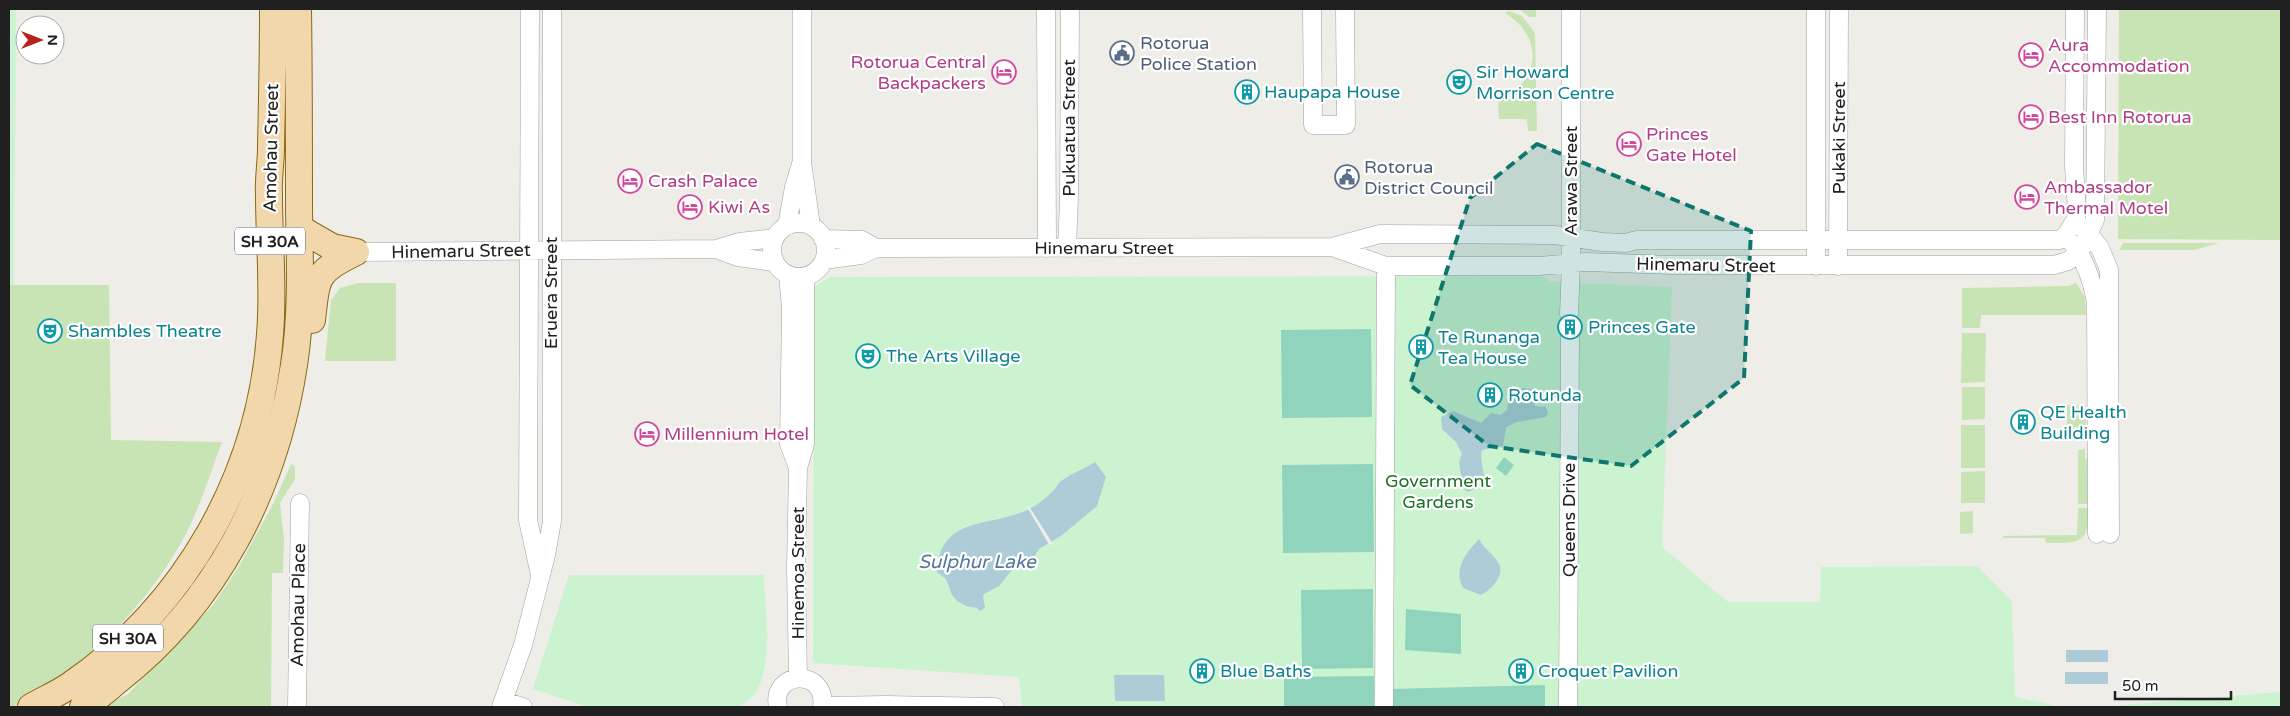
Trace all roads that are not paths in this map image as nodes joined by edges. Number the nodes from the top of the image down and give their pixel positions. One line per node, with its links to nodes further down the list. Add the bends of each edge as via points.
1 (273, 9): 49 (main road, Amohau Street / SH 30A, via 268,193 270,333 263,394 246,454 226,503 175,587 99,664 67,688)
2 (298, 9): 17 (main road, Amohau Street / SH 30A)
3 (530, 9): 31 (street, Eruera Street)
4 (552, 9): 29 (street, Eruera Street)
5 (802, 9): 15 (street)
6 (1046, 9): 27 (street, Pukuatua Street)
7 (1070, 9): 28 (street, Pukuatua Street)
8 (1312, 9): 9 (street, via 1313,125 1346,125)
9 (1345, 9)
10 (1571, 9): 22 (street, Arawa Street)
11 (1816, 9): 23 (street, Pukaki Street)
12 (1839, 9): 24 (street, Pukaki Street)
13 (2075, 9): 16 (street)
14 (2097, 9): 20 (street, via 2096,210)
15 (802, 162): 18 (street); 19 (street)
16 (2076, 219): 20 (street); 21 (street)
17 (300, 228): 32 (main road, via 332,247); 43 (main road, Amohau Street / SH 30A)
18 (781, 232): 19 (street, via 799,223); 30 (street, Hinemaru Street); 35 (street, via 772,250)
19 (817, 232): 26 (street, Hinemaru Street, via 862,240); 34 (street, via 826,253)
20 (2089, 234): 33 (street); 33 (street, via 2100,248 2109,270 2103,534 2096,301)
21 (2066, 236): 24 (street, Hinemaru Street, via 2060,240); 33 (street)
22 (1571, 237): 23 (street, Hinemaru Street, via 1626,243 1637,240); 25 (street, Hinemaru Street, via 1380,234); 36 (street, Arawa Street)
23 (1816, 241): 24 (street, Hinemaru Street); 38 (street, Pukaki Street)
24 (1838, 241): 39 (street, Pukaki Street)
25 (1332, 247): 28 (street, Hinemaru Street); 37 (street, Hinemaru Street)
26 (876, 248): 27 (street, Hinemaru Street); 34 (street, Hinemaru Street, via 861,255)
27 (1047, 248): 28 (street, Hinemaru Street)
28 (1067, 248)
29 (551, 249): 30 (street, Hinemaru Street); 31 (street, Hinemaru Street); 45 (street, Eruera Street, via 552,521)
30 (716, 249): 35 (street, Hinemaru Street, via 738,258)
31 (530, 250): 32 (street, Hinemaru Street); 45 (street, Eruera Street, via 528,520)
32 (356, 252): 43 (main road, via 329,265 320,275 310,334)
33 (2079, 253): 39 (street, Hinemaru Street, via 2054,265)
34 (824, 260): 40 (street, via 816,271)
35 (774, 262): 40 (street, via 782,272)
36 (1571, 262): 37 (street, Hinemaru Street, via 1539,266); 38 (street, Hinemaru Street); 41 (street)
37 (1386, 266): 55 (street)
38 (1816, 266): 39 (street, Hinemaru Street)
39 (1838, 266)
40 (796, 276): 46 (street, Hinemoa Street, via 805,444 798,468)
41 (1569, 314)
42 (1570, 334): 56 (street, Queens Drive)
43 (294, 364): 50 (main road, Amohau Street / SH 30A, via 271,463 234,546 210,584 168,635 136,666)
44 (300, 503): 51 (street, Amohau Place)
45 (540, 576): 47 (street, Eruera Street, via 523,645)
46 (798, 678): 48 (street, via 817,686); 53 (street, via 786,682 781,688 776,700)
47 (502, 704): 52 (street)
48 (822, 706): 54 (street)
49 (31, 707)
50 (83, 707)
51 (297, 707)
52 (523, 707)
53 (778, 707)
54 (995, 707)
55 (1384, 707)
56 (1568, 707)

